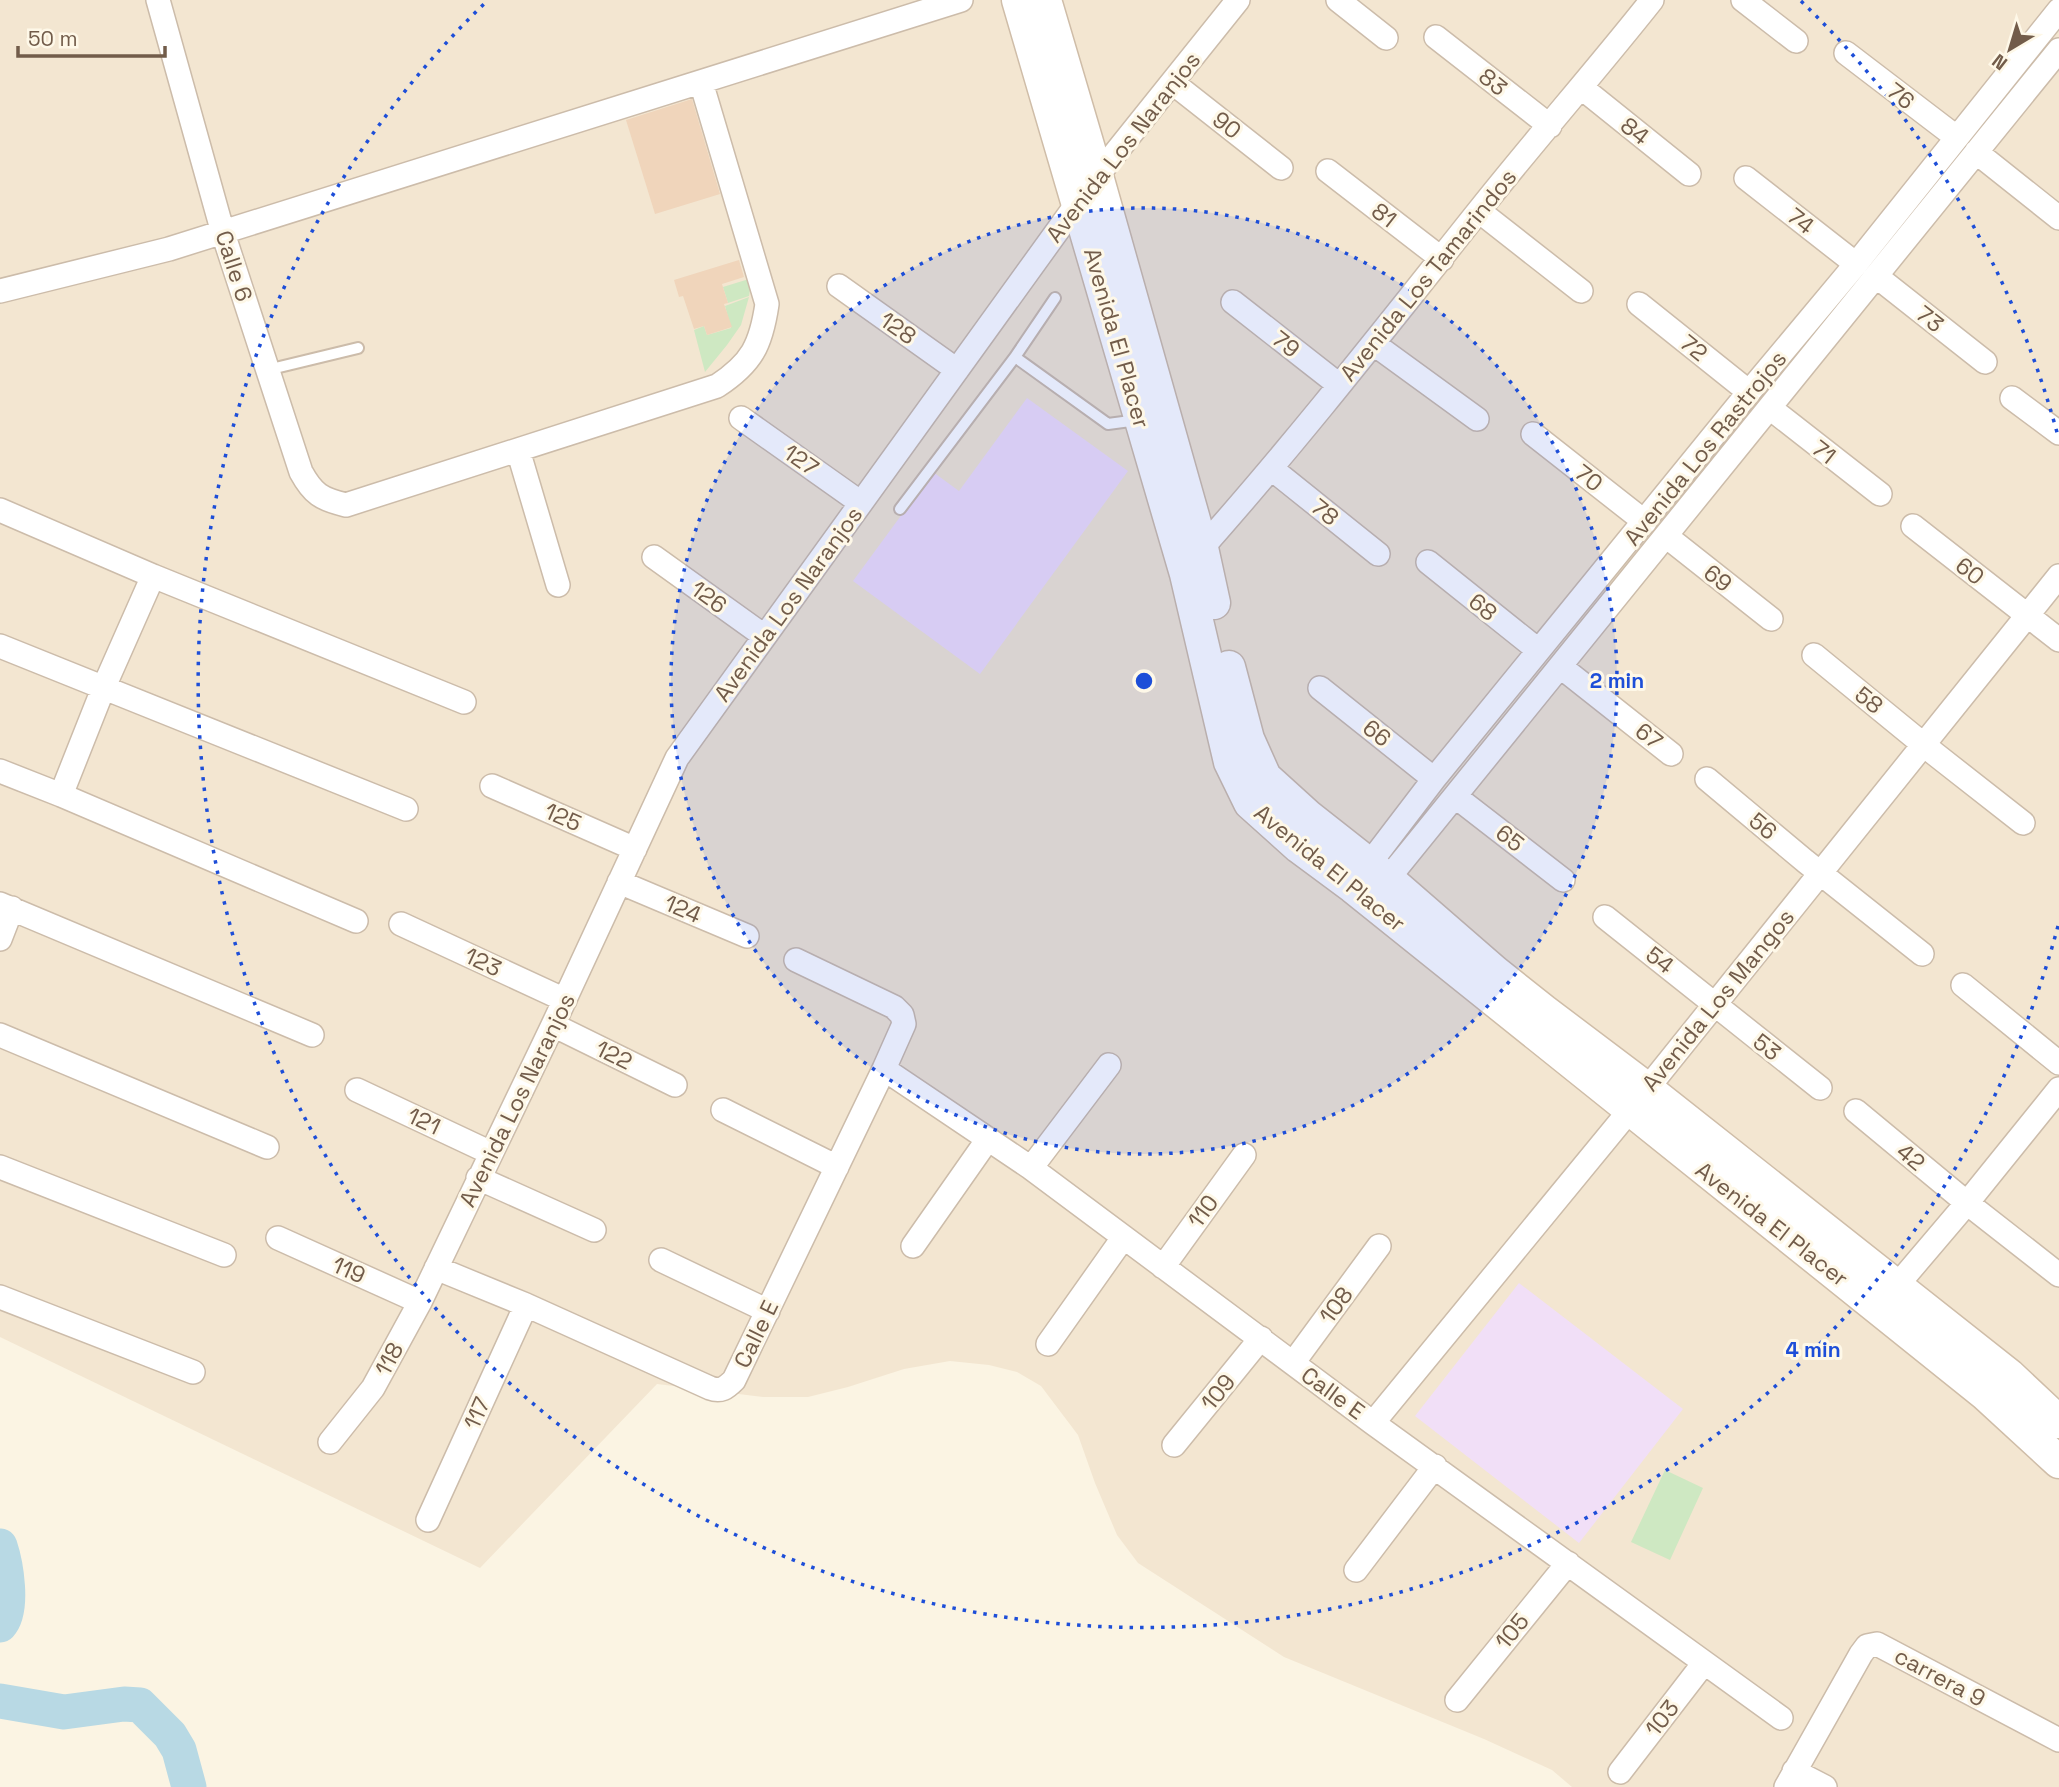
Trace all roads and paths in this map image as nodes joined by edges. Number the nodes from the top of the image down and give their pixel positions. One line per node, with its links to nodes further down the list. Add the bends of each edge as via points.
1 (158, 0): 29 (street, Calle 6)
2 (961, 0): 15 (street)
3 (1018, 0): 26 (street, Avenida El Placer)
4 (1045, 0): 24 (street, Avenida El Placer)
5 (1338, 0): 11 (street)
6 (1652, 0): 17 (street, Avenida Los Tamarindos)
7 (1743, 0): 12 (street)
8 (1236, 1): 16 (street, Avenida Los Naranjos)
9 (2053, 7): 19 (street, Avenida Los Rastrojos)
10 (1436, 37): 18 (street, 83)
11 (1387, 38)
12 (1796, 41)
13 (2059, 50): 20 (street, Avenida Los Rastrojos)
14 (1846, 53): 19 (street, 76)
15 (701, 82): 29 (street); 54 (street, via 766,304 756,345 738,372 717,386)
16 (1173, 83): 21 (street, 90); 24 (street, Avenida Los Naranjos)
17 (1582, 88): 18 (street, Avenida Los Tamarindos); 23 (street, 84)
18 (1550, 126): 27 (street, Avenida Los Tamarindos)
19 (1956, 137): 31 (street, Avenida Los Rastrojos)
20 (1976, 152): 28 (street); 32 (street, Avenida Los Rastrojos)
21 (1281, 167)
22 (1328, 171): 30 (street, 81)
23 (1689, 174)
24 (1097, 176): 26 (street, Avenida Los Naranjos); 63 (street, Avenida El Placer)
25 (1746, 178): 31 (street, 74)
26 (1078, 203): 44 (street, Avenida Los Naranjos); 50 (street, Avenida El Placer)
27 (1479, 211): 30 (street, Avenida Los Tamarindos); 35 (street)
28 (2059, 218)
29 (223, 233): 34 (street); 43 (street, Calle 6)
30 (1441, 259): 39 (street, Avenida Los Tamarindos)
31 (1856, 264): 46 (street, Avenida Los Rastrojos)
32 (1876, 276): 42 (street, 73); 48 (street, Avenida Los Rastrojos)
33 (839, 286): 44 (street, 128)
34 (0, 291)
35 (1581, 291)
36 (1055, 298): 41 (lane)
37 (1233, 302): 45 (street, 79)
38 (1639, 304): 46 (street, 72)
39 (1374, 344): 45 (street, Avenida Los Tamarindos); 51 (street)
40 (358, 348): 43 (lane)
41 (1015, 357): 50 (lane, via 1108,424); 58 (lane)
42 (1985, 362)
43 (267, 370): 54 (street, Calle 6, via 300,472 311,490 327,501 346,505)
44 (957, 370): 57 (street, Avenida Los Naranjos)
45 (1339, 385): 55 (street, Avenida Los Tamarindos)
46 (1749, 392): 60 (street, Avenida Los Rastrojos)
47 (2012, 398): 52 (street)
48 (1769, 408): 56 (street, 71); 62 (street, Avenida Los Rastrojos)
49 (741, 418): 57 (street, 127)
50 (1141, 419): 95 (street, Avenida El Placer, via 1185,574 1230,762 1250,803 1299,847)
51 (1477, 419)
52 (2059, 433)
53 (1532, 434): 60 (street, 70)
54 (518, 450): 69 (street)
55 (1272, 469): 63 (street, Avenida Los Tamarindos); 64 (street, 78)
56 (1880, 494)
57 (861, 503): 72 (street, Avenida Los Naranjos)
58 (900, 509)
59 (0, 510): 67 (street)
60 (1645, 522): 75 (street, Avenida Los Rastrojos)
61 (1913, 526): 70 (street, 60)
62 (1666, 536): 71 (street, 69); 77 (street, Avenida Los Rastrojos)
63 (1202, 548): 95 (street, Avenida El Placer, via 1248,739 1265,777)
64 (1378, 554)
65 (654, 557): 72 (street, 126)
66 (1428, 562): 75 (street, 68)
67 (153, 576): 79 (street); 80 (street)
68 (2059, 576): 70 (street, Avenida Los Mangos)
69 (558, 584)
70 (2027, 616): 73 (street, 60); 81 (street, Avenida Los Mangos)
71 (1771, 619)
72 (764, 636): 91 (street, Avenida Los Naranjos, via 677,758)
73 (2059, 640)
74 (0, 646): 79 (street)
75 (1538, 650): 84 (street, Avenida Los Rastrojos)
76 (1814, 655): 81 (street, 58)
77 (1560, 667): 82 (street, 67); 88 (street, Avenida Los Rastrojos)
78 (1320, 688): 84 (street, 66)
79 (103, 689): 87 (street); 89 (street)
80 (464, 702)
81 (1924, 744): 90 (street, 58); 92 (street, Avenida Los Mangos)
82 (1671, 754)
83 (0, 771): 87 (street)
84 (1434, 779): 95 (street, Avenida Los Rastrojos)
85 (1707, 779): 92 (street, 56)
86 (492, 786): 91 (street, 125)
87 (61, 795): 98 (street)
88 (1456, 797): 93 (street, 65); 95 (street, Avenida Los Rastrojos)
89 (406, 809)
90 (2023, 823)
91 (635, 849): 94 (street, Avenida Los Naranjos)
92 (1821, 873): 102 (street, 56); 106 (street, Avenida Los Mangos)
93 (1563, 880)
94 (619, 882): 100 (street, 124); 105 (street, Avenida Los Naranjos)
95 (1370, 882): 117 (street, Avenida El Placer)
96 (6, 906): 101 (street); 109 (street)
97 (1605, 917): 106 (street, 54)
98 (356, 921)
99 (401, 924): 105 (street, 123)
100 (747, 936)
101 (0, 939)
102 (1922, 954)
103 (796, 960): 112 (street, Calle E, via 902,1015 904,1024)
104 (1963, 985): 110 (street)
105 (565, 1000): 107 (street, Avenida Los Naranjos)
106 (1715, 1004): 114 (street, 53); 117 (street, Avenida Los Mangos)
107 (553, 1025): 113 (street, 122); 122 (street, Avenida Los Naranjos)
108 (0, 1035): 121 (street)
109 (312, 1035)
110 (2059, 1063)
111 (1109, 1065): 126 (street)
112 (884, 1069): 120 (street, Calle E); 125 (street, Calle E)
113 (675, 1085)
114 (1820, 1088)
115 (2059, 1089): 128 (street)
116 (357, 1090): 122 (street, 121)
117 (1638, 1099): 140 (street, Avenida El Placer, via 1827,1266); 149 (street, Avenida Los Mangos)
118 (723, 1110): 125 (street)
119 (1856, 1111): 128 (street, 42)
120 (988, 1139): 126 (street, Calle E); 132 (street)
121 (267, 1147)
122 (491, 1153): 127 (street, Avenida Los Naranjos)
123 (1244, 1155): 136 (street, 110)
124 (0, 1167): 134 (street)
125 (837, 1167): 143 (street, Calle E)
126 (1031, 1168): 131 (street, Calle E)
127 (478, 1178): 129 (street); 137 (street, Avenida Los Naranjos)
128 (1967, 1203): 138 (street, 42); 140 (street)
129 (594, 1230)
130 (278, 1238): 141 (street, 119)
131 (1123, 1238): 136 (street, Calle E); 145 (street)
132 (913, 1246)
133 (1380, 1246): 146 (street, 108)
134 (224, 1255)
135 (661, 1260): 143 (street)
136 (1163, 1267): 144 (street, Calle E)
137 (436, 1268): 141 (street, 118); 142 (street, Calle E)
138 (2059, 1275)
139 (0, 1297): 147 (street)
140 (1887, 1298): 148 (street, Avenida El Placer, via 2009,1375); 152 (street, Avenida El Placer)
141 (420, 1303): 150 (street, 118, via 368,1397)
142 (526, 1305): 143 (street, Calle E, via 718,1391 734,1380); 154 (street, 117)
143 (768, 1311)
144 (1261, 1338): 146 (street, Calle E); 151 (street, 109)
145 (1048, 1343)
146 (1293, 1363): 149 (street, Calle E)
147 (193, 1372)
148 (2059, 1422)
149 (1373, 1423): 153 (street, Calle E)
150 (330, 1442)
151 (1174, 1445)
152 (2059, 1461)
153 (1435, 1466): 155 (street, Calle E); 156 (street)
154 (428, 1520)
155 (1568, 1563): 157 (street, Calle E); 158 (street, 105)
156 (1356, 1570)
157 (1704, 1663): 159 (street, Calle E); 161 (street, 103)
158 (1457, 1700)
159 (1781, 1718)
160 (2059, 1740): 162 (street, carrera 9, via 1877,1644 1867,1646 1861,1654)
161 (1620, 1772)
162 (1790, 1779): 163 (street, carrera 9)
163 (1825, 1787)

